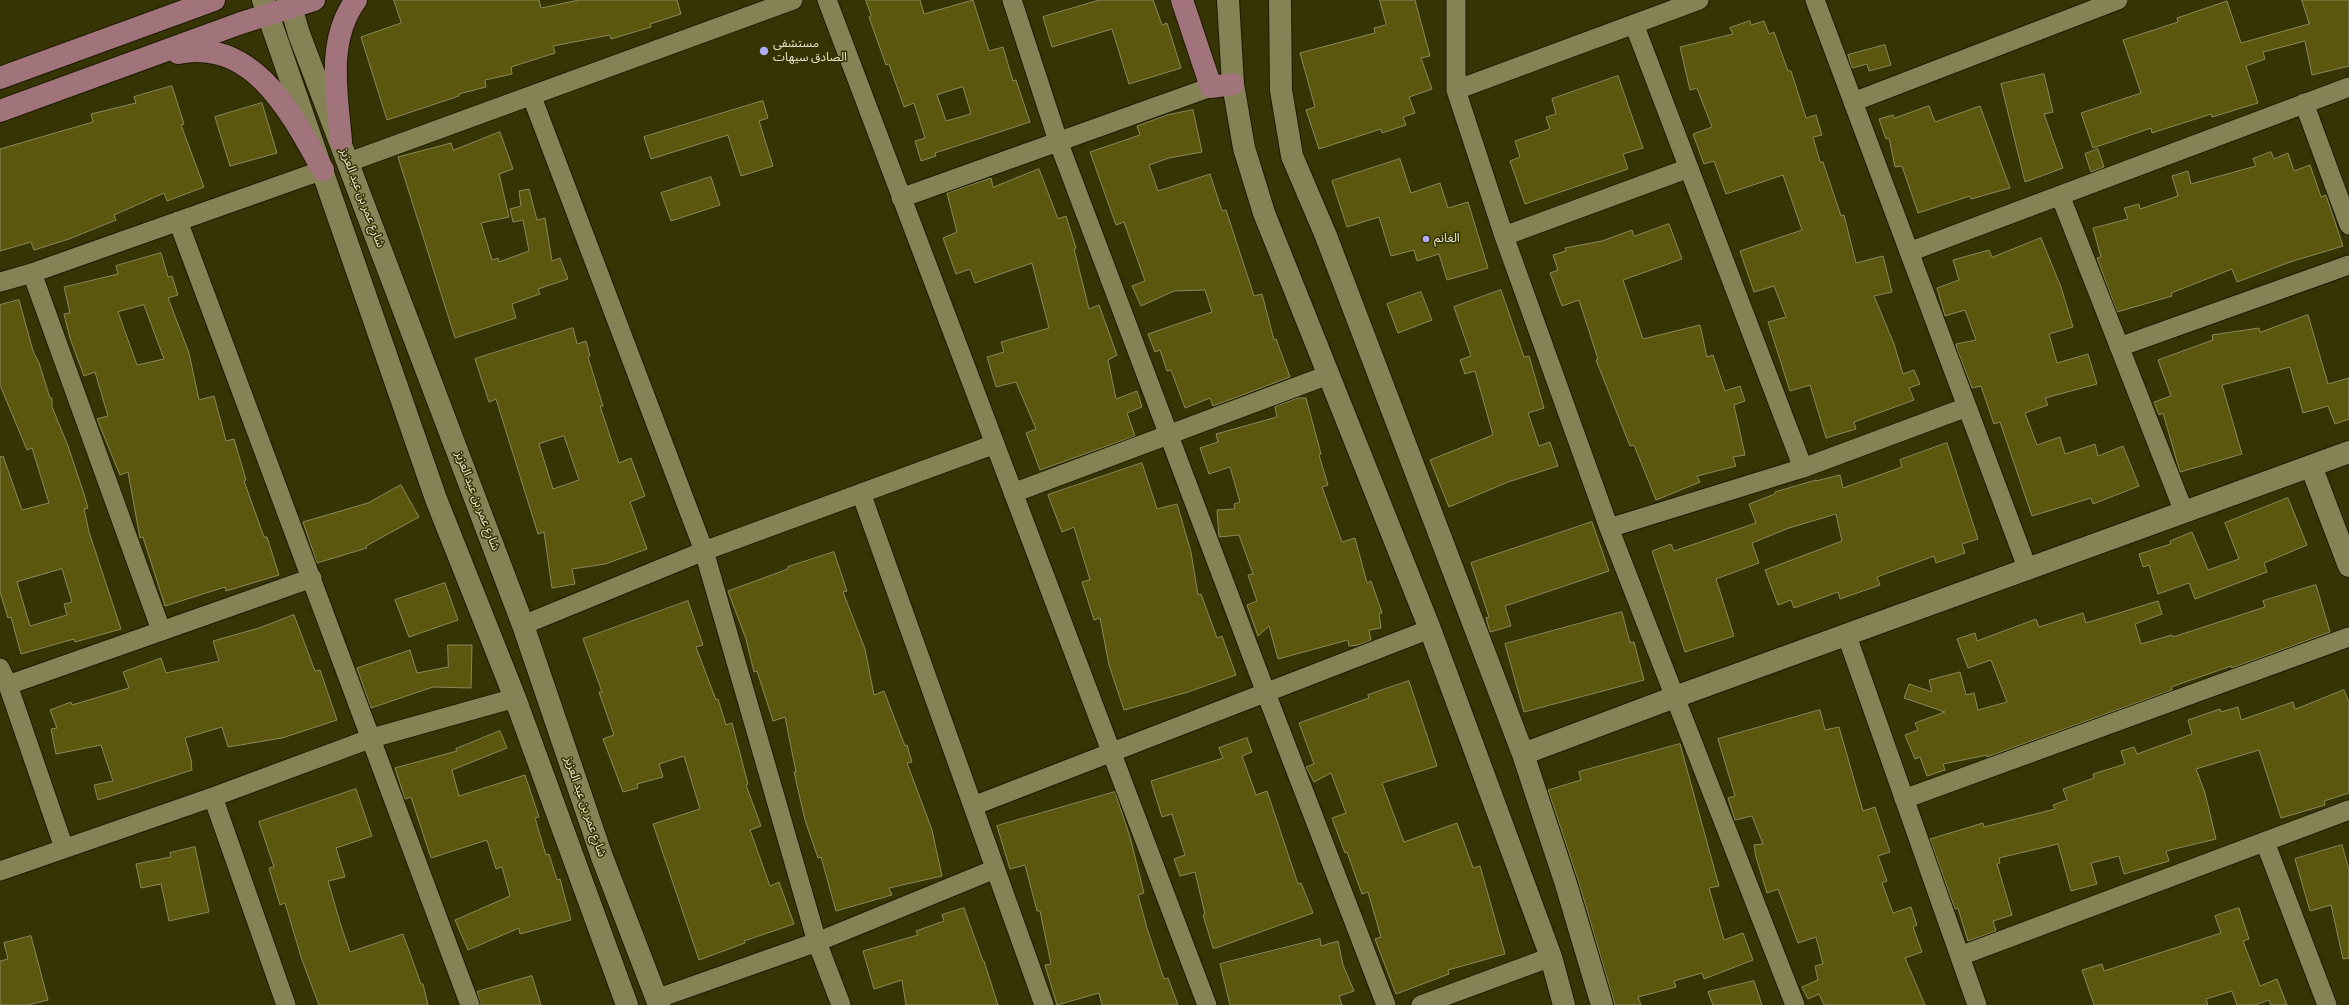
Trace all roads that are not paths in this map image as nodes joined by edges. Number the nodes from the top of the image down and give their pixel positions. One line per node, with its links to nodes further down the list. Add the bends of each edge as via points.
1 (214, 0): 18 (main road)
2 (314, 0): 14 (main road)
3 (356, 0): 27 (main road, via 341,29 335,64)
4 (793, 0): 23 (street)
5 (827, 0): 33 (street)
6 (1012, 0): 28 (street)
7 (1182, 0): 20 (main road)
8 (1228, 0): 19 (street)
9 (1280, 0): 69 (street, via 1281,90 1292,156)
10 (1456, 0): 22 (street)
11 (1815, 0): 24 (street)
12 (2118, 0): 24 (street)
13 (1692, 1): 16 (street)
14 (290, 4): 15 (main road); 27 (street, شارع عمر بن عبد العزيز)
15 (266, 8): 17 (main road, via 241,23); 31 (street)
16 (1634, 24): 22 (street); 30 (street)
17 (138, 61): 26 (main road); 31 (main road, via 182,52 218,52 257,73 287,107)
18 (0, 78)
19 (1233, 84): 20 (main road); 42 (street, via 1244,148 1264,213)
20 (1211, 87): 28 (street)
21 (2349, 87): 25 (street)
22 (1456, 90): 36 (street)
23 (532, 97): 29 (street); 53 (street)
24 (1853, 102): 37 (street)
25 (2304, 103): 32 (street); 35 (street)
26 (0, 111)
27 (340, 141): 29 (street, شارع عمر بن عبد العزيز)
28 (1058, 141): 33 (street); 44 (street)
29 (349, 162): 57 (street, شارع عمر بن عبد العزيز)
30 (1689, 168): 36 (street); 48 (street)
31 (323, 170): 34 (street); 66 (street, via 436,499)
32 (2060, 195): 37 (street); 41 (street)
33 (901, 198): 45 (street)
34 (178, 221): 39 (street); 56 (street)
35 (2349, 225)
36 (1504, 236): 52 (street)
37 (1909, 252): 43 (street)
38 (2349, 265): 41 (street)
39 (32, 273): 40 (street); 59 (street)
40 (0, 282)
41 (2119, 347): 51 (street)
42 (1328, 375): 44 (street); 58 (street)
43 (1967, 407): 48 (street); 55 (street)
44 (1169, 436): 49 (street); 64 (street)
45 (995, 444): 49 (street); 50 (street)
46 (2349, 452): 47 (street)
47 (2311, 466): 51 (street); 54 (street)
48 (1803, 468): 52 (street)
49 (1013, 492): 68 (street)
50 (861, 493): 53 (street); 72 (street)
51 (2184, 512): 55 (street)
52 (1609, 528): 65 (street)
53 (704, 551): 57 (street); 78 (street)
54 (2349, 566)
55 (2028, 570): 60 (street)
56 (312, 578): 59 (street); 67 (street)
57 (523, 625): 81 (street, شارع عمر بن عبد العزيز, via 602,857)
58 (1430, 629): 64 (street); 80 (street)
59 (161, 630): 63 (street)
60 (1847, 636): 65 (street); 71 (street)
61 (2349, 637): 71 (street)
62 (0, 668): 63 (street)
63 (8, 685): 75 (street)
64 (1266, 693): 68 (street); 88 (street)
65 (1675, 697): 69 (street); 92 (street)
66 (515, 698): 67 (street); 84 (street)
67 (372, 738): 70 (street); 83 (street)
68 (1111, 753): 72 (street); 87 (street)
69 (1523, 754): 91 (street)
70 (212, 797): 75 (street); 82 (street)
71 (1904, 799): 79 (street)
72 (973, 806): 76 (street)
73 (2349, 810): 74 (street)
74 (2265, 842): 79 (street); 94 (street)
75 (64, 848): 77 (street)
76 (995, 869): 78 (street); 86 (street)
77 (0, 871)
78 (817, 942): 81 (street); 85 (street)
79 (1960, 956): 93 (street)
80 (1551, 957): 89 (street); 90 (street)
81 (658, 1002)
82 (286, 1005)
83 (470, 1005)
84 (627, 1005)
85 (841, 1005)
86 (1044, 1005)
87 (1207, 1005)
88 (1386, 1005)
89 (1421, 1005)
90 (1564, 1005)
91 (1602, 1005)
92 (1795, 1005)
93 (1977, 1005)
94 (2327, 1005)

